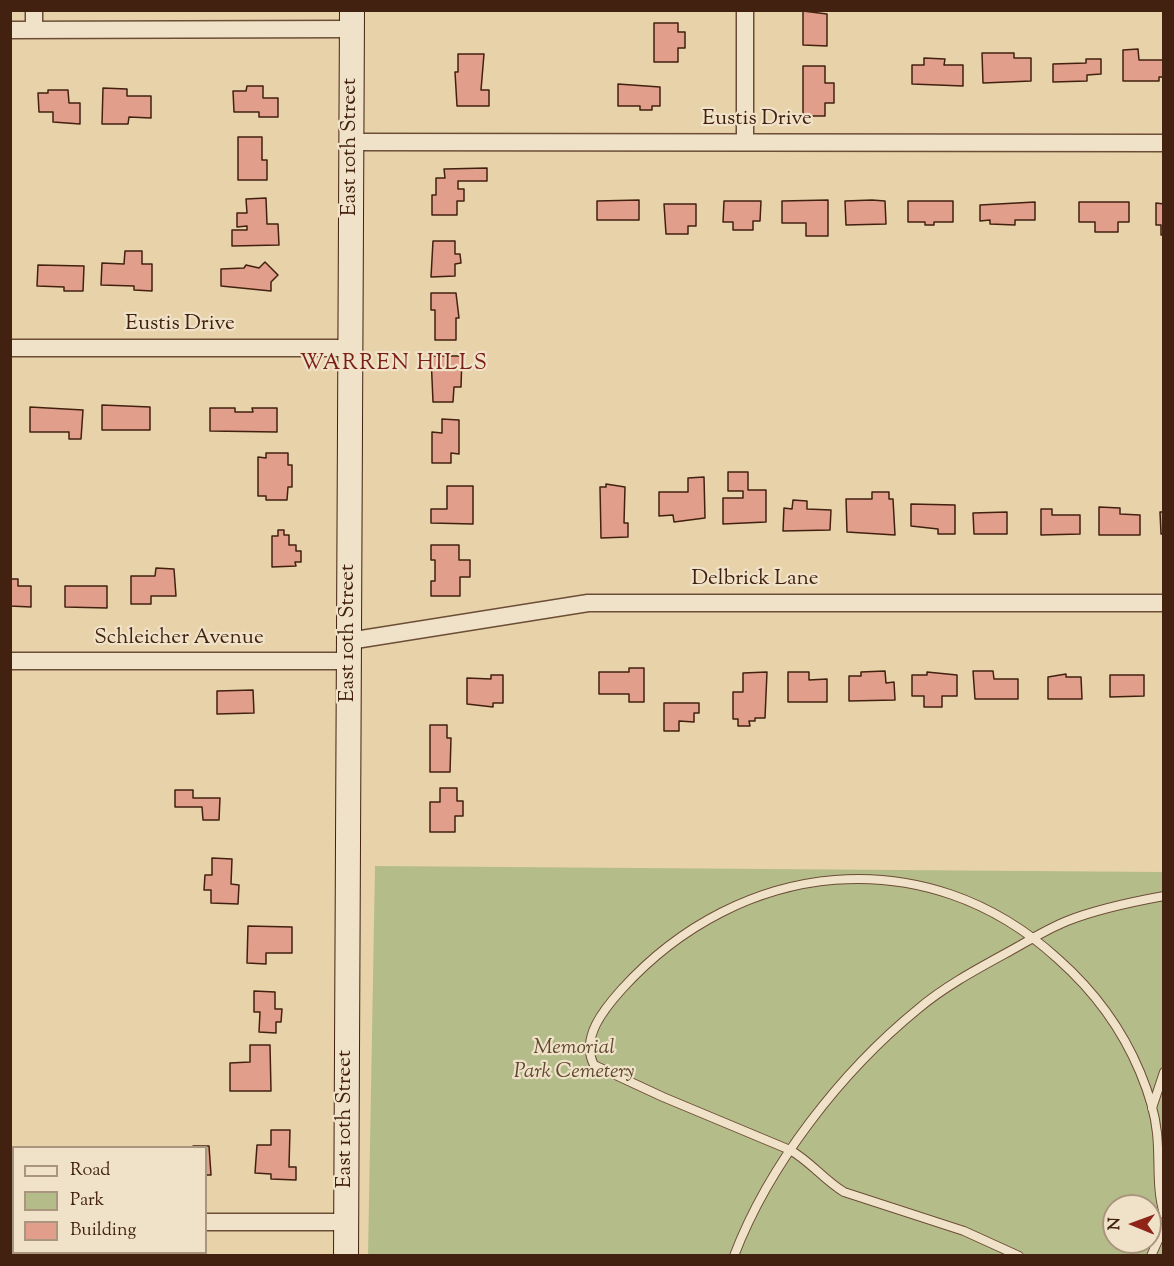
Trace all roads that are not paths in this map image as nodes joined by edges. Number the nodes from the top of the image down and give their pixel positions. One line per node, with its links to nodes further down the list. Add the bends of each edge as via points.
1 (34, 10): 5 (street)
2 (745, 10): 7 (street)
3 (351, 20): 5 (street); 6 (main road, East 10th Street)
4 (10, 30): 5 (street)
5 (34, 30)
6 (351, 142): 7 (street, Eustis Drive); 10 (main road, East 10th Street)
7 (745, 142): 8 (street, Eustis Drive)
8 (1164, 143)
9 (10, 348): 10 (street, Eustis Drive)
10 (350, 348): 12 (main road, East 10th Street)
11 (1164, 603): 12 (street, Delbrick Lane, via 588,603)
12 (349, 651): 13 (street, Schleicher Avenue); 21 (main road, East 10th Street)
13 (10, 661)
14 (1164, 896): 15 (lane, via 1067,921)
15 (1034, 938): 17 (lane, via 1074,973 1101,1004 1139,1071); 18 (lane, via 918,1008 876,1048); 18 (lane, via 974,901 944,892 905,883 838,881 762,894 718,912 646,963 612,1001 593,1031 589,1055 594,1065)
16 (1164, 1072): 17 (lane)
17 (1152, 1109): 19 (lane, via 1157,1134 1159,1198)
18 (790, 1150): 24 (lane, via 777,1167); 25 (lane, via 844,1192 964,1231)
19 (1164, 1214)
20 (207, 1222): 21 (street)
21 (346, 1222): 23 (main road, East 10th Street)
22 (1164, 1227): 26 (lane)
23 (346, 1256)
24 (734, 1256)
25 (1019, 1256)
26 (1151, 1256)

